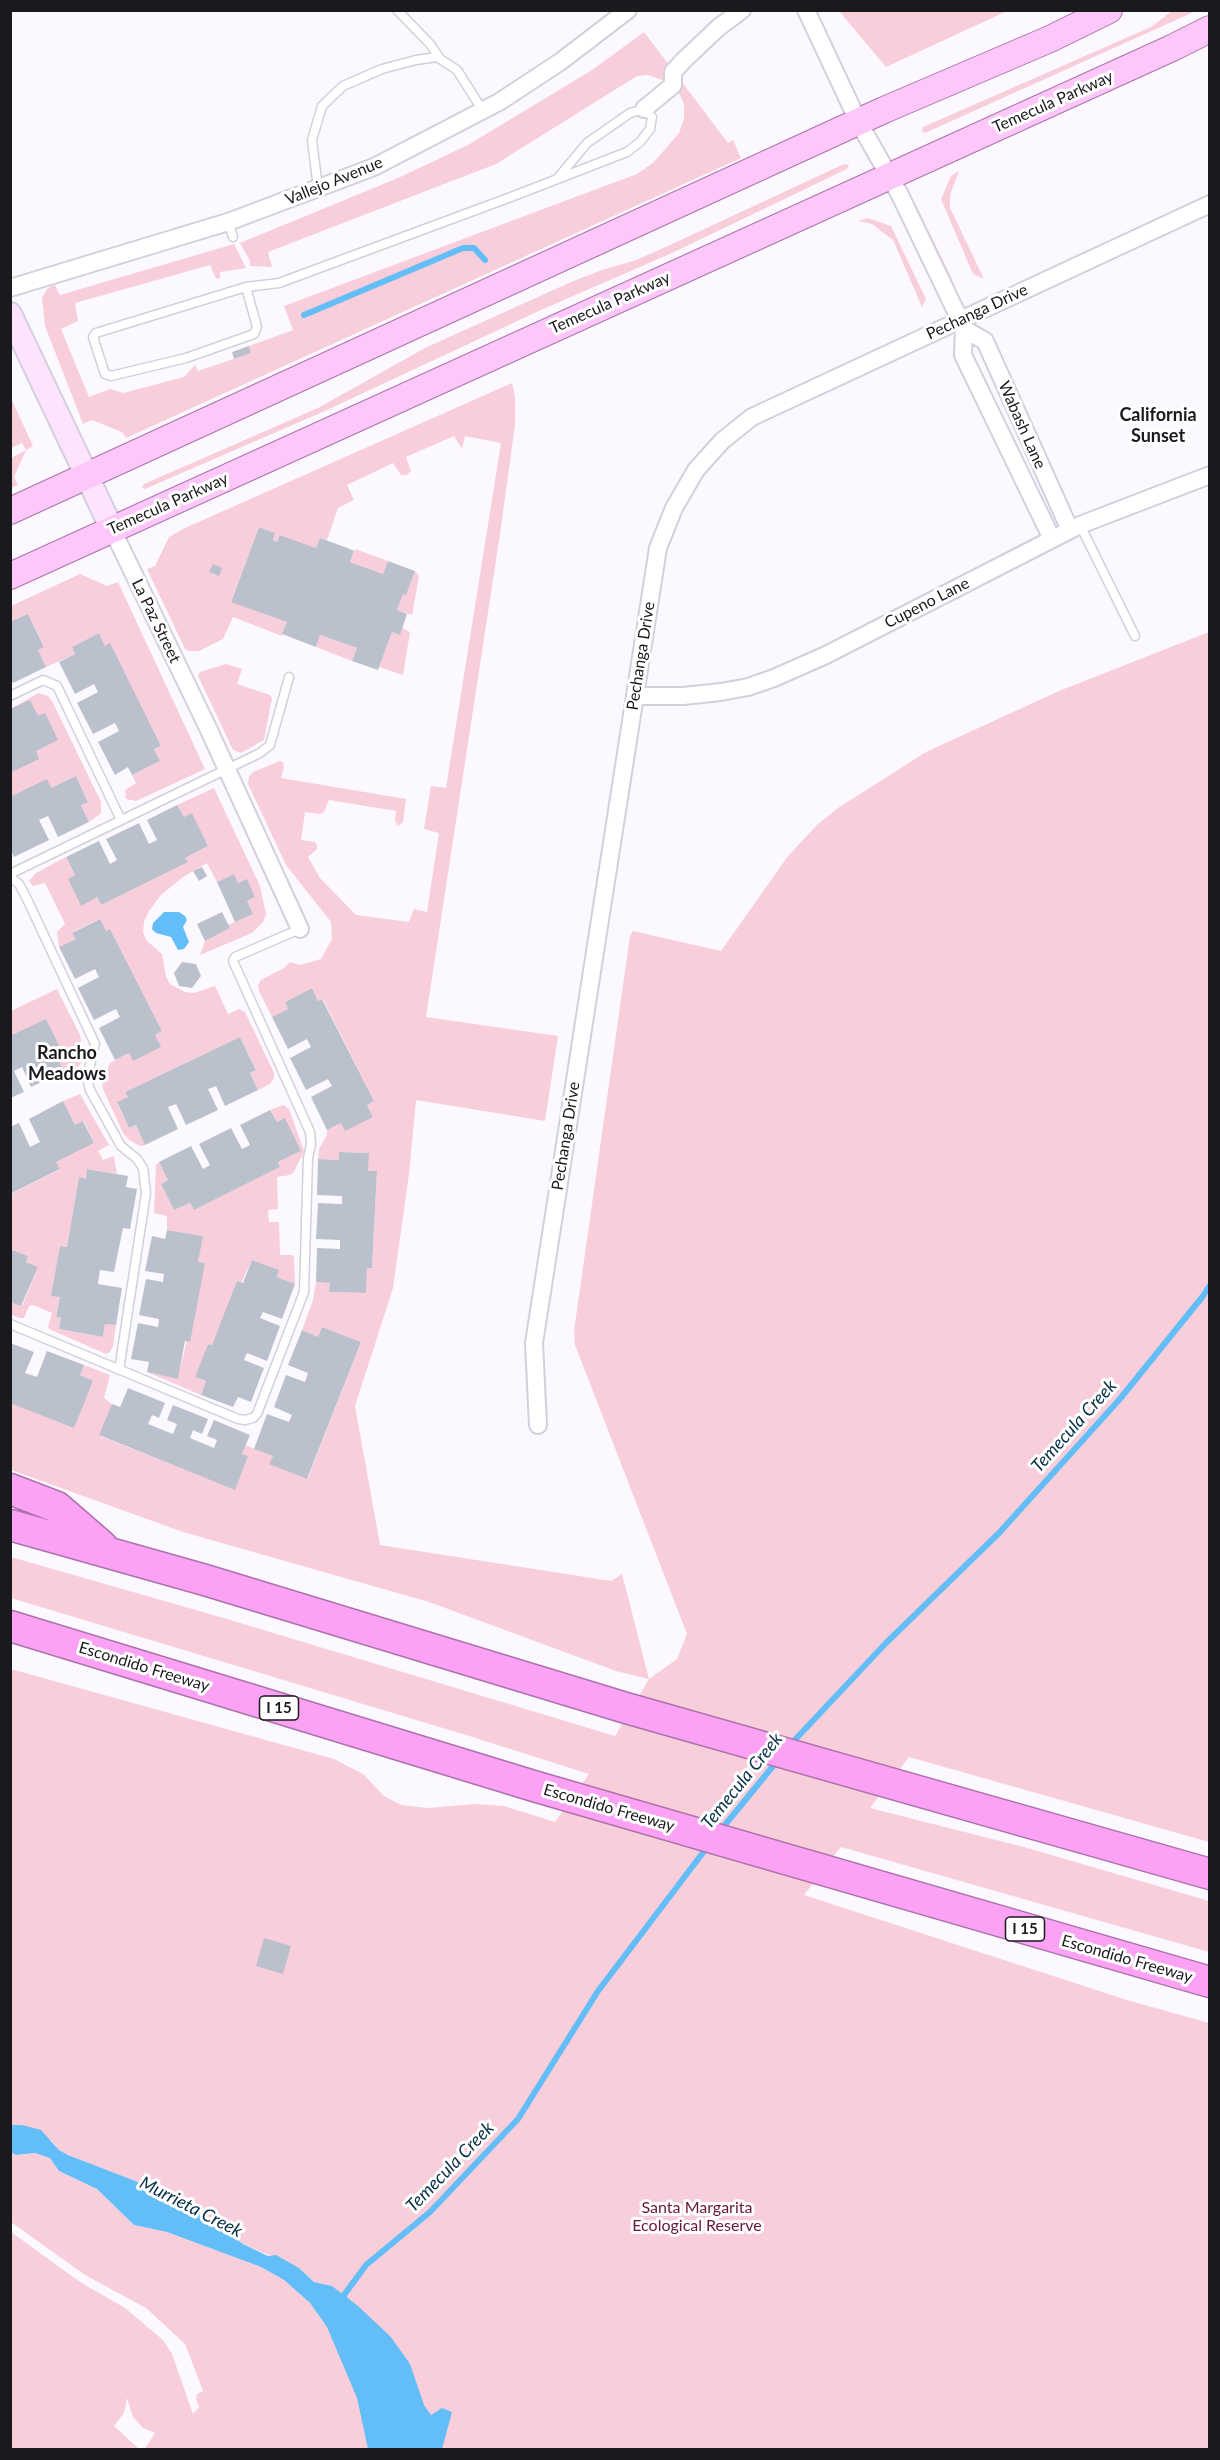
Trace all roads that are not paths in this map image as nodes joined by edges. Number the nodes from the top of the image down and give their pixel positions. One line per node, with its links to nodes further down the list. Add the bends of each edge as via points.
1 (397, 10): 7 (lane)
2 (628, 10): 9 (street, Vallejo Avenue, via 560,62)
3 (742, 10): 8 (street, via 684,60 673,72 673,85)
4 (806, 10): 10 (street, Wabash Lane)
5 (1108, 10): 10 (main road)
6 (1209, 29): 11 (main road, Temecula Parkway)
7 (440, 59): 9 (lane, via 457,70); 13 (lane, via 416,60 382,69 343,86 322,106 312,140)
8 (645, 109): 12 (lane, via 630,113 587,143); 12 (lane, via 652,117 650,129 640,142 627,152)
9 (483, 111): 13 (street, Vallejo Avenue, via 374,167)
10 (859, 123): 11 (street, Wabash Lane); 19 (main road)
11 (889, 176): 18 (street, Wabash Lane); 23 (main road, Temecula Parkway)
12 (557, 179): 15 (lane, via 279,283)
13 (318, 188): 16 (street, Vallejo Avenue, via 231,229)
14 (1209, 204): 18 (street, Pechanga Drive)
15 (246, 287): 15 (lane, via 96,333 93,337 105,374 111,376 186,358 254,334 256,327)
16 (10, 288)
17 (10, 314): 19 (main road, La Paz Street)
18 (962, 324): 22 (street, Wabash Lane, via 985,341); 24 (street, Wabash Lane, via 963,355); 29 (street, Pechanga Drive, via 752,417 703,462 674,508 658,548)
19 (87, 475): 21 (main road); 23 (main road, La Paz Street)
20 (1209, 475): 22 (street, Cupeno Lane)
21 (10, 512)
22 (1075, 527): 24 (street, Cupeno Lane); 26 (lane)
23 (112, 529): 25 (main road, Temecula Parkway); 30 (street, La Paz Street)
24 (1052, 539): 29 (street, Cupeno Lane, via 774,678 721,692)
25 (10, 576)
26 (1135, 636)
27 (289, 676): 30 (lane, via 270,745)
28 (10, 696): 31 (lane, via 43,680 57,686)
29 (635, 696): 36 (street, Pechanga Drive, via 534,1343)
30 (226, 769): 31 (lane); 33 (street, La Paz Street)
31 (121, 820): 32 (lane)
32 (10, 875): 35 (lane, via 26,897 95,1044 87,1078 90,1090 121,1146 143,1168 146,1193)
33 (300, 929): 35 (lane, via 235,957 233,962 310,1132 304,1292 257,1414 238,1419)
34 (10, 1324): 35 (lane)
35 (119, 1370)
36 (538, 1425)
37 (10, 1489): 39 (highway, via 57,1508)
38 (10, 1525): 39 (highway)
39 (109, 1552): 43 (highway, via 626,1708)
40 (10, 1626): 42 (highway, Escondido Freeway / I 15)
41 (10, 1639): 42 (highway)
42 (122, 1660): 44 (highway, Escondido Freeway / I 15, via 548,1790)
43 (1209, 1874)
44 (1209, 1982)

